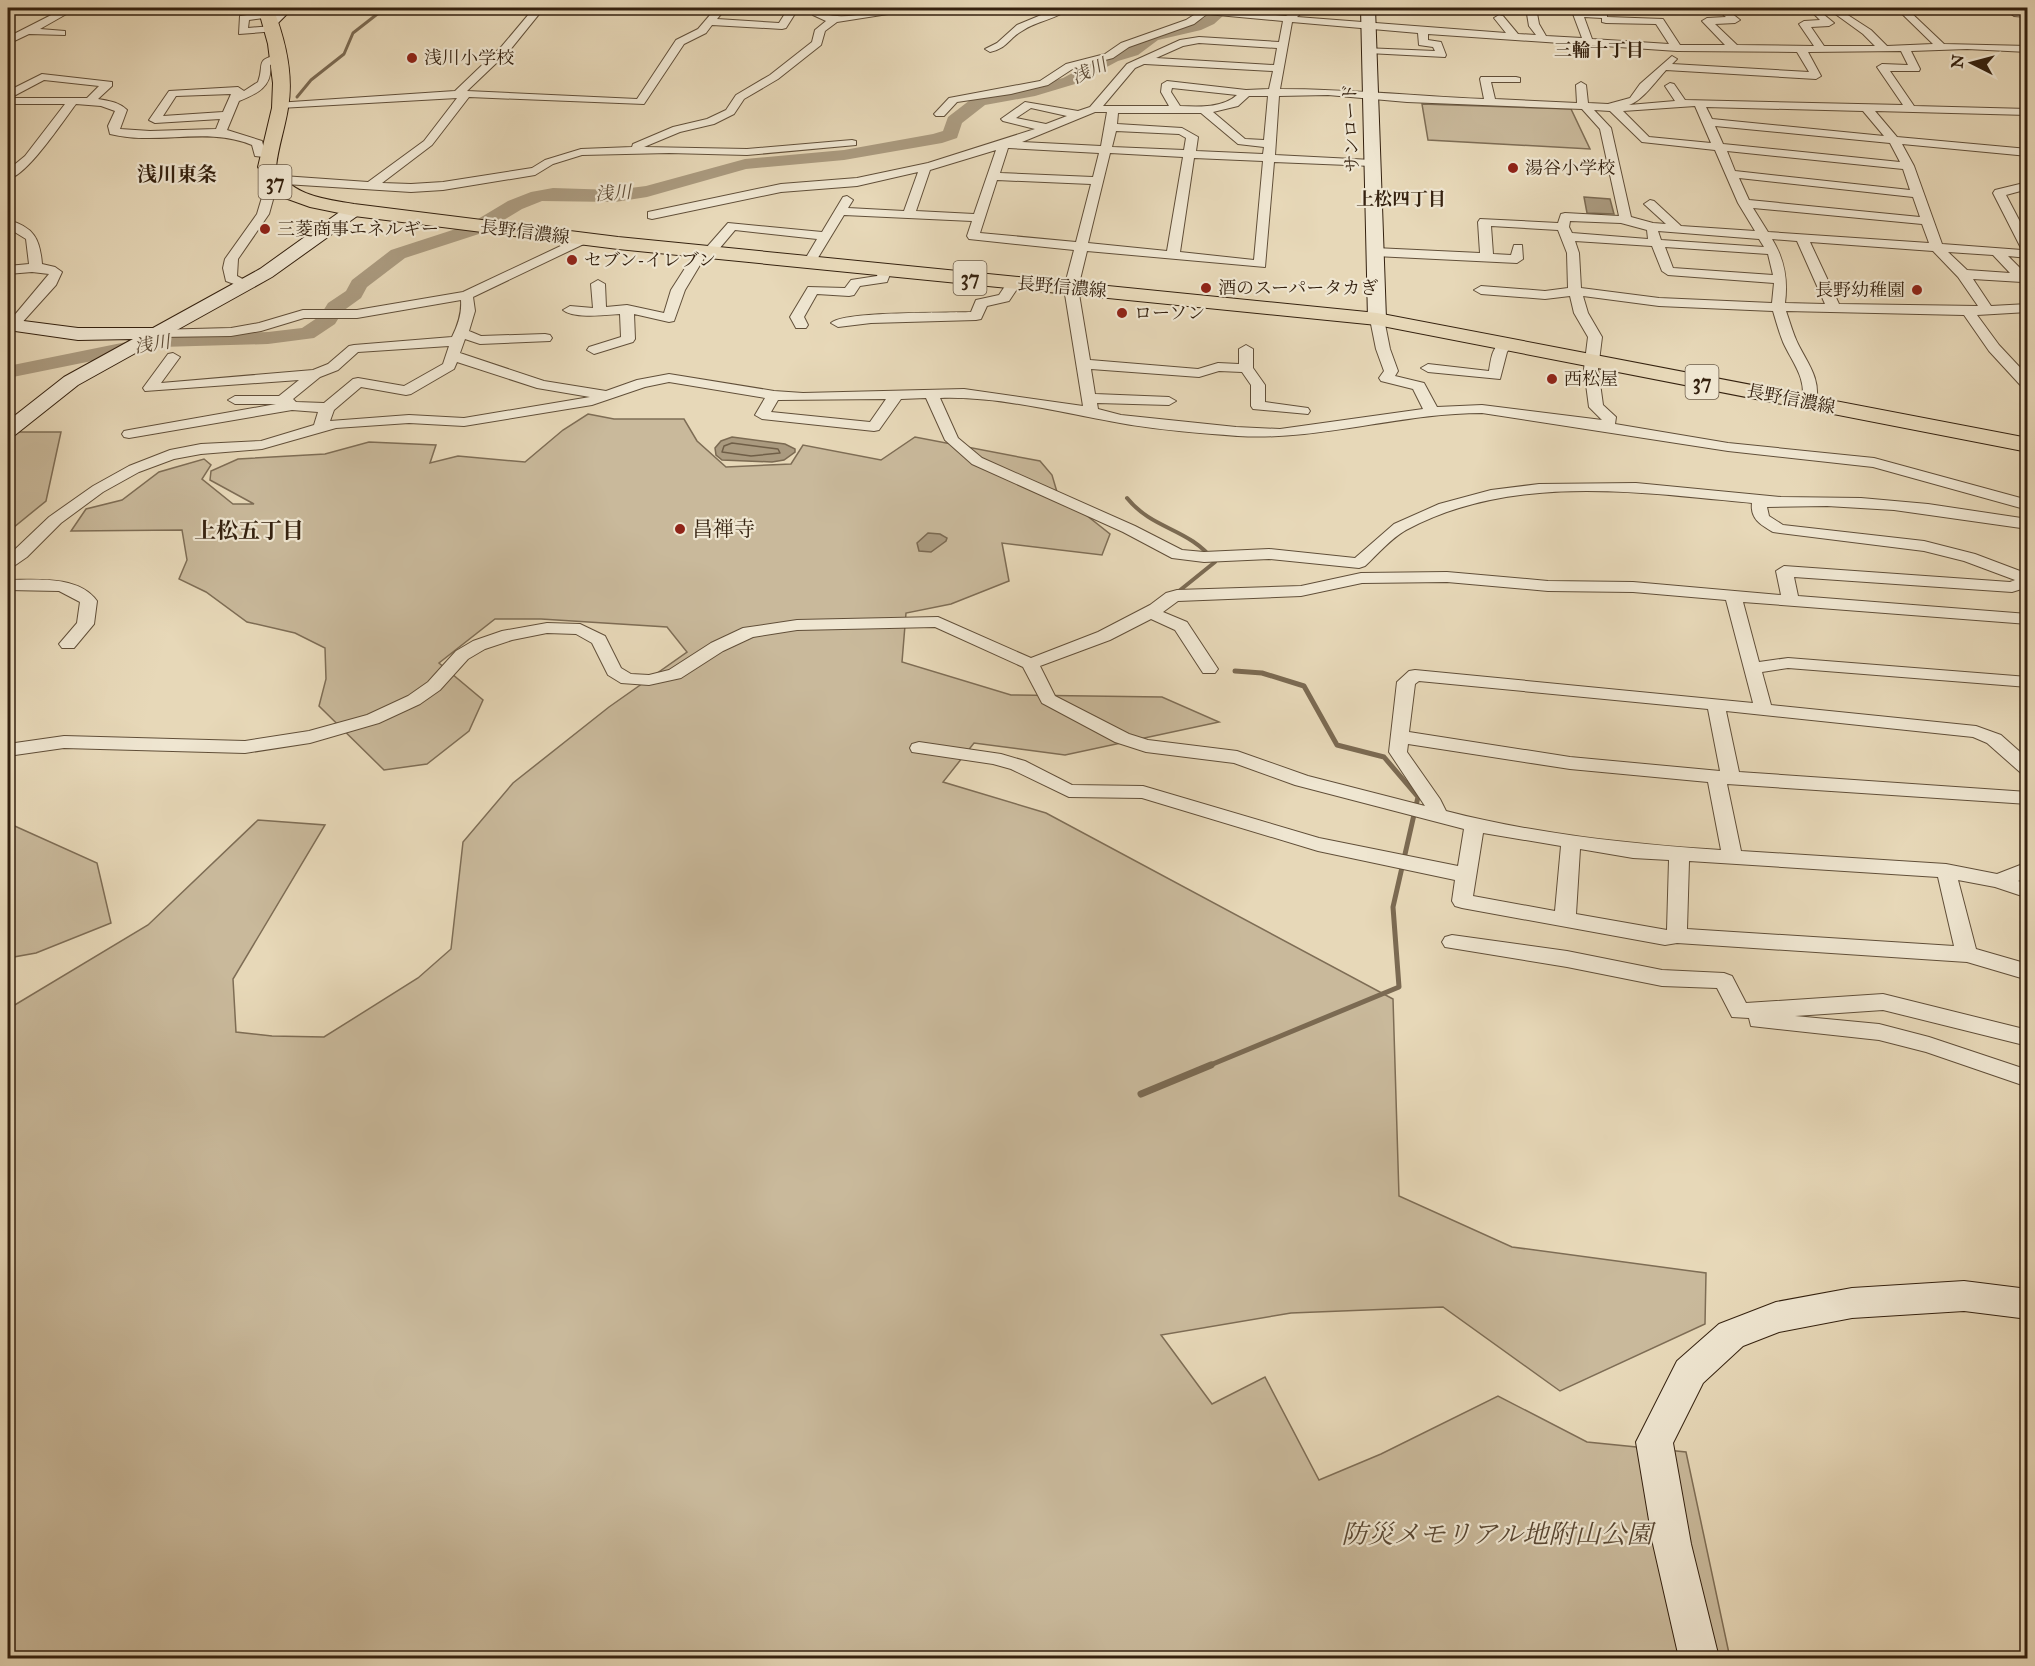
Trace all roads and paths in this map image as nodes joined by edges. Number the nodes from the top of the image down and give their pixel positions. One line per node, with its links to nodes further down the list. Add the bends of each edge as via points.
1 (72, 8): 33 (street)
2 (286, 8): 26 (street)
3 (539, 8): 60 (street)
4 (722, 8): 30 (street)
5 (756, 8): 6 (street)
6 (793, 8): 30 (street, via 782,26)
7 (825, 8): 29 (street, via 818,15)
8 (907, 8): 29 (street)
9 (1066, 8): 44 (street, via 1019,27 999,48)
10 (1114, 8): 11 (street)
11 (1126, 8)
12 (1178, 8): 21 (street)
13 (1302, 8): 28 (street)
14 (1372, 8): 31 (street, サンロード)
15 (1531, 8): 36 (street, via 1534,26)
16 (1720, 8): 41 (street, via 1735,20 1707,21)
17 (1859, 8): 18 (street)
18 (1870, 8)
19 (1901, 8): 42 (street)
20 (2008, 8): 25 (street)
21 (1203, 10): 28 (street); 84 (street, via 1190,22 1147,35 1109,56 1070,66 1044,83 953,100)
22 (1837, 11): 47 (street)
23 (1816, 12): 46 (street, via 1829,23 1804,24)
24 (1603, 14): 38 (street, via 1578,14); 39 (street); 43 (street, via 1659,21)
25 (2028, 14)
26 (269, 18): 51 (main road, 37)
27 (1499, 18): 35 (street)
28 (1288, 19): 31 (street); 40 (street)
29 (834, 20): 101 (street, via 820,30 817,43 774,77 740,97 730,112)
30 (710, 22): 60 (street, via 702,31 680,42 640,102)
31 (1367, 27): 32 (street); 50 (street, サンロード)
32 (1423, 30): 35 (street, via 1460,28); 50 (street, via 1423,43 1437,44 1441,55)
33 (30, 31): 34 (street); 37 (street)
34 (61, 33)
35 (1514, 36): 36 (street)
36 (1542, 38): 38 (street)
37 (8, 41)
38 (1587, 41): 39 (street)
39 (1612, 42): 43 (street)
40 (1283, 45): 52 (street, via 1198,40 1180,43); 54 (street)
41 (1733, 47): 43 (street); 45 (street)
42 (1942, 47): 48 (street); 49 (street)
43 (1682, 48): 53 (street)
44 (990, 49)
45 (1801, 49): 46 (street); 55 (street, via 1816,76)
46 (1821, 49): 47 (street)
47 (1884, 49): 48 (street)
48 (1905, 49): 79 (street, via 1915,69 1882,67)
49 (2028, 49)
50 (1368, 50): 61 (street, サンロード)
51 (278, 58): 64 (street, via 265,64 266,78 261,87); 71 (main road, 37)
52 (1140, 60): 54 (street); 77 (street)
53 (1664, 67): 55 (street); 75 (street, via 1634,100)
54 (1279, 68): 58 (street)
55 (1776, 82): 74 (street)
56 (1581, 85): 72 (street)
57 (1670, 86): 73 (street)
58 (1275, 92): 59 (street); 61 (street); 95 (street)
59 (1246, 93): 81 (street, via 1167,84 1166,92); 82 (street, via 1234,104)
60 (462, 94): 71 (street); 115 (street, via 428,143)
61 (1370, 94): 68 (street); 106 (street, サンロード)
62 (1878, 94): 78 (street)
63 (8, 95): 67 (street, via 42,77 108,84)
64 (235, 99): 85 (street); 85 (street, via 238,90 173,93 155,120)
65 (8, 101): 66 (street)
66 (74, 101): 67 (street); 110 (street, via 29,158)
67 (90, 101): 90 (street, via 118,106 121,110 114,132)
68 (1490, 103): 70 (street); 70 (street, via 1485,79 1516,79)
69 (1699, 103): 73 (street); 74 (street); 87 (street)
70 (1519, 104): 72 (street)
71 (280, 105): 104 (main road, 37)
72 (1583, 105): 75 (street); 127 (street, via 1605,128)
73 (1683, 105): 75 (street)
74 (1791, 105): 76 (street)
75 (1612, 106): 98 (street, via 1646,140)
76 (1866, 108): 78 (street); 93 (street)
77 (1094, 109): 80 (street); 86 (street)
78 (1886, 109): 79 (street)
79 (1911, 109): 83 (street)
80 (1113, 110): 81 (street); 88 (street)
81 (1177, 110): 82 (street)
82 (1204, 110): 95 (street, via 1242,142)
83 (2028, 112)
84 (940, 114)
85 (228, 115): 90 (street)
86 (1079, 115): 89 (street); 89 (street, via 1029,104 1006,119)
87 (1707, 122): 93 (street); 98 (street)
88 (1111, 127): 100 (street); 103 (street, via 1182,130 1192,137)
89 (1048, 128): 97 (street)
90 (220, 133): 104 (street, via 246,137 258,143 259,154)
91 (1964, 134): 96 (street, via 1940,134)
92 (1988, 135): 99 (street)
93 (1893, 139): 96 (street); 107 (street)
94 (852, 143): 101 (street, via 747,152)
95 (1271, 144): 105 (street)
96 (1943, 144): 99 (street)
97 (1003, 145): 100 (street); 108 (street); 111 (street)
98 (1717, 147): 107 (street); 109 (street)
99 (1993, 149): 102 (street)
100 (1105, 150): 103 (street); 114 (street)
101 (622, 152): 115 (street, via 581,152 535,171 443,186)
102 (2028, 153)
103 (1190, 154): 105 (street); 146 (street)
104 (268, 156): 112 (main road, 37, via 267,167)
105 (1269, 158): 106 (street); 146 (street, via 1260,264)
106 (1372, 163): 143 (street, サンロード)
107 (1908, 166): 117 (street)
108 (925, 168): 113 (street); 122 (street)
109 (1733, 174): 117 (street); 118 (street)
110 (8, 176)
111 (993, 176): 114 (street); 125 (street)
112 (275, 182): 115 (street); 120 (main road, 長野信濃線 / 37, via 302,198); 156 (street, via 263,215 234,250 229,263 231,278)
113 (857, 182): 121 (street); 123 (street, via 781,188)
114 (1098, 182): 138 (street)
115 (371, 185)
116 (2028, 185): 124 (street, via 1999,193)
117 (1918, 194): 126 (street)
118 (1744, 202): 126 (street); 133 (street, via 1757,228)
119 (1650, 204): 131 (street)
120 (354, 210): 136 (main road, 長野信濃線 / 37); 156 (street)
121 (841, 211): 122 (street); 134 (street)
122 (909, 214): 125 (street)
123 (652, 215)
124 (2010, 215): 128 (street); 145 (street)
125 (977, 218): 138 (street, via 972,236)
126 (1927, 220): 140 (street)
127 (1626, 221): 130 (street); 132 (street, via 1565,217)
128 (2028, 223)
129 (8, 224): 149 (street, via 31,235)
130 (1650, 227): 131 (street); 137 (street)
131 (1677, 228): 133 (street)
132 (1566, 232): 137 (street); 147 (street, via 1484,222); 159 (street, via 1573,253)
133 (1764, 233): 135 (street); 142 (street)
134 (826, 236): 141 (street, via 732,226); 148 (street)
135 (1802, 237): 140 (street); 162 (street)
136 (584, 240): 141 (main road, 長野信濃線 / 37); 160 (street)
137 (1657, 243): 142 (street); 153 (street, via 1668,272)
138 (1083, 246): 146 (street); 157 (street)
139 (1518, 248): 147 (street, via 1517,259)
140 (1937, 248): 144 (street); 152 (street)
141 (706, 251): 148 (main road, 長野信濃線 / 37); 164 (street, via 678,290 669,318)
142 (1773, 251): 153 (street)
143 (1375, 252): 147 (street); 169 (street, サンロード)
144 (1997, 252): 145 (street); 152 (street, via 2022,278)
145 (2028, 252)
146 (1173, 255)
147 (1487, 258)
148 (810, 261): 150 (main road, 長野信濃線 / 37)
149 (36, 268): 151 (street); 170 (street, via 56,272)
150 (886, 269): 154 (main road, 長野信濃線 / 37); 173 (street, via 882,279 856,283 849,292 813,290 797,317)
151 (8, 270)
152 (1963, 274): 166 (street)
153 (1781, 280): 161 (street)
154 (1014, 283): 157 (main road, 長野信濃線 / 37); 171 (street, via 1004,298 981,303 976,316)
155 (598, 284): 167 (street)
156 (247, 285): 174 (street)
157 (1071, 288): 169 (main road, 長野信濃線 / 37); 183 (street)
158 (1481, 290): 159 (street, via 1545,295)
159 (1575, 291): 161 (street, via 1659,302); 182 (street, via 1594,337)
160 (465, 295): 174 (street, via 350,314 303,314 231,332); 177 (street, via 468,315)
161 (1778, 306): 162 (street); 197 (street, via 1809,377)
162 (1833, 306): 168 (street)
163 (2028, 308): 166 (street)
164 (627, 309): 167 (street); 180 (street, via 628,339)
165 (570, 310): 167 (street)
166 (1987, 310): 168 (street)
167 (600, 312)
168 (1968, 312): 188 (street)
169 (1377, 319): 178 (main road, 長野信濃線 / 37); 201 (street, via 1391,371 1386,378 1419,386)
170 (11, 323): 174 (street, via 78,334)
171 (838, 323)
172 (523, 324): 176 (street)
173 (801, 325)
174 (155, 335): 204 (street, via 71,381)
175 (545, 338): 176 (street)
176 (516, 339): 177 (street)
177 (456, 343): 186 (street, via 354,349 333,367); 190 (street, via 458,358 542,385); 199 (street, via 449,366 406,391 358,382)
178 (1506, 344): 182 (main road, 長野信濃線 / 37); 185 (street, via 1500,351 1495,376)
179 (1246, 349): 184 (street)
180 (594, 350)
181 (173, 357): 186 (street, via 150,388)
182 (1591, 360): 197 (main road, 長野信濃線 / 37); 203 (street, via 1596,407 1609,417)
183 (1085, 364): 184 (street, via 1199,373); 198 (street)
184 (1246, 368): 200 (street, via 1258,385 1258,406)
185 (1428, 368)
186 (315, 374): 196 (street)
187 (825, 380): 193 (street)
188 (2028, 385)
189 (931, 393): 191 (street); 198 (street); 211 (street, via 952,440 978,461 1178,555 1269,554)
190 (607, 394): 192 (street, via 669,378); 202 (street, via 573,405 464,422 374,420)
191 (897, 394): 192 (street, via 874,427 762,415); 193 (street)
192 (774, 395): 193 (street)
193 (841, 396)
194 (235, 400): 196 (street)
195 (1169, 401): 198 (street)
196 (288, 403): 199 (street); 205 (street)
197 (1809, 403): 206 (main road, 長野信濃線 / 37)
198 (1090, 405): 201 (street, via 1121,419 1280,433)
199 (327, 408): 202 (street)
200 (1303, 411)
201 (1432, 411): 203 (street, via 1482,409)
202 (321, 426): 210 (street, via 262,445 190,450 134,469 55,520)
203 (1603, 426): 208 (street, via 1728,447 1874,463)
204 (8, 431)
205 (129, 434)
206 (2028, 445)
207 (1780, 501): 209 (street, via 1876,505); 211 (street, via 1608,487 1508,491 1440,510 1399,528); 212 (street, via 1760,502 1758,510 1762,519 1779,529 1909,543 1999,567)
208 (2028, 506)
209 (2028, 524)
210 (8, 563)
211 (1360, 570): 214 (street); 216 (street, via 1328,587 1301,591 1183,594)
212 (2028, 581): 215 (street, via 2012,587 1784,571)
213 (8, 585): 218 (street, via 63,586 79,591 88,601 85,624)
214 (1733, 596): 215 (street); 220 (street)
215 (1791, 601): 217 (street)
216 (1150, 612): 219 (street, via 1104,636); 221 (street, via 1181,626)
217 (2028, 619)
218 (68, 644)
219 (1030, 664): 227 (street, via 938,622 797,625 749,632 675,674 649,680 627,679 614,671 599,640 580,630 547,628 479,645 462,655 434,686 414,700 373,718 310,737 245,747 64,742); 231 (street, via 1048,699 1122,738 1146,746 1237,757 1302,781)
220 (1754, 668): 222 (street, via 1788,663); 224 (street)
221 (1209, 669)
222 (2028, 682)
223 (1716, 704): 224 (street); 225 (street, via 1416,675 1406,682); 229 (street)
224 (1763, 708): 228 (street, via 1976,732 1994,739)
225 (1401, 737): 229 (street, via 1570,763); 231 (street, via 1398,752)
226 (919, 748): 238 (street, via 994,758 1018,765 1069,791 1143,792 1318,844)
227 (8, 750)
228 (2028, 769)
229 (1724, 777): 230 (street); 235 (street)
230 (2028, 798)
231 (1438, 816): 232 (street)
232 (1474, 825): 233 (street); 238 (street)
233 (1571, 841): 234 (street); 241 (street)
234 (1679, 854): 235 (street); 242 (street)
235 (1732, 857): 237 (street)
236 (2028, 869): 239 (street)
237 (1946, 872): 239 (street); 244 (street)
238 (1466, 875): 241 (street, via 1462,901)
239 (1998, 881): 240 (street)
240 (2028, 891)
241 (1565, 920): 242 (street, via 1665,939)
242 (1677, 936): 244 (street)
243 (1452, 942): 246 (street, via 1662,978 1724,981)
244 (1967, 954): 245 (street)
245 (2028, 972)
246 (1740, 1011): 247 (street, via 1883,1002); 248 (street, via 1743,1018 1879,1032)
247 (2028, 1038)
248 (2028, 1079)
249 (2028, 1304): 250 (street, via 1964,1296 1852,1303 1776,1317 1731,1335 1690,1372 1654,1442 1672,1544)
250 (1699, 1659)

